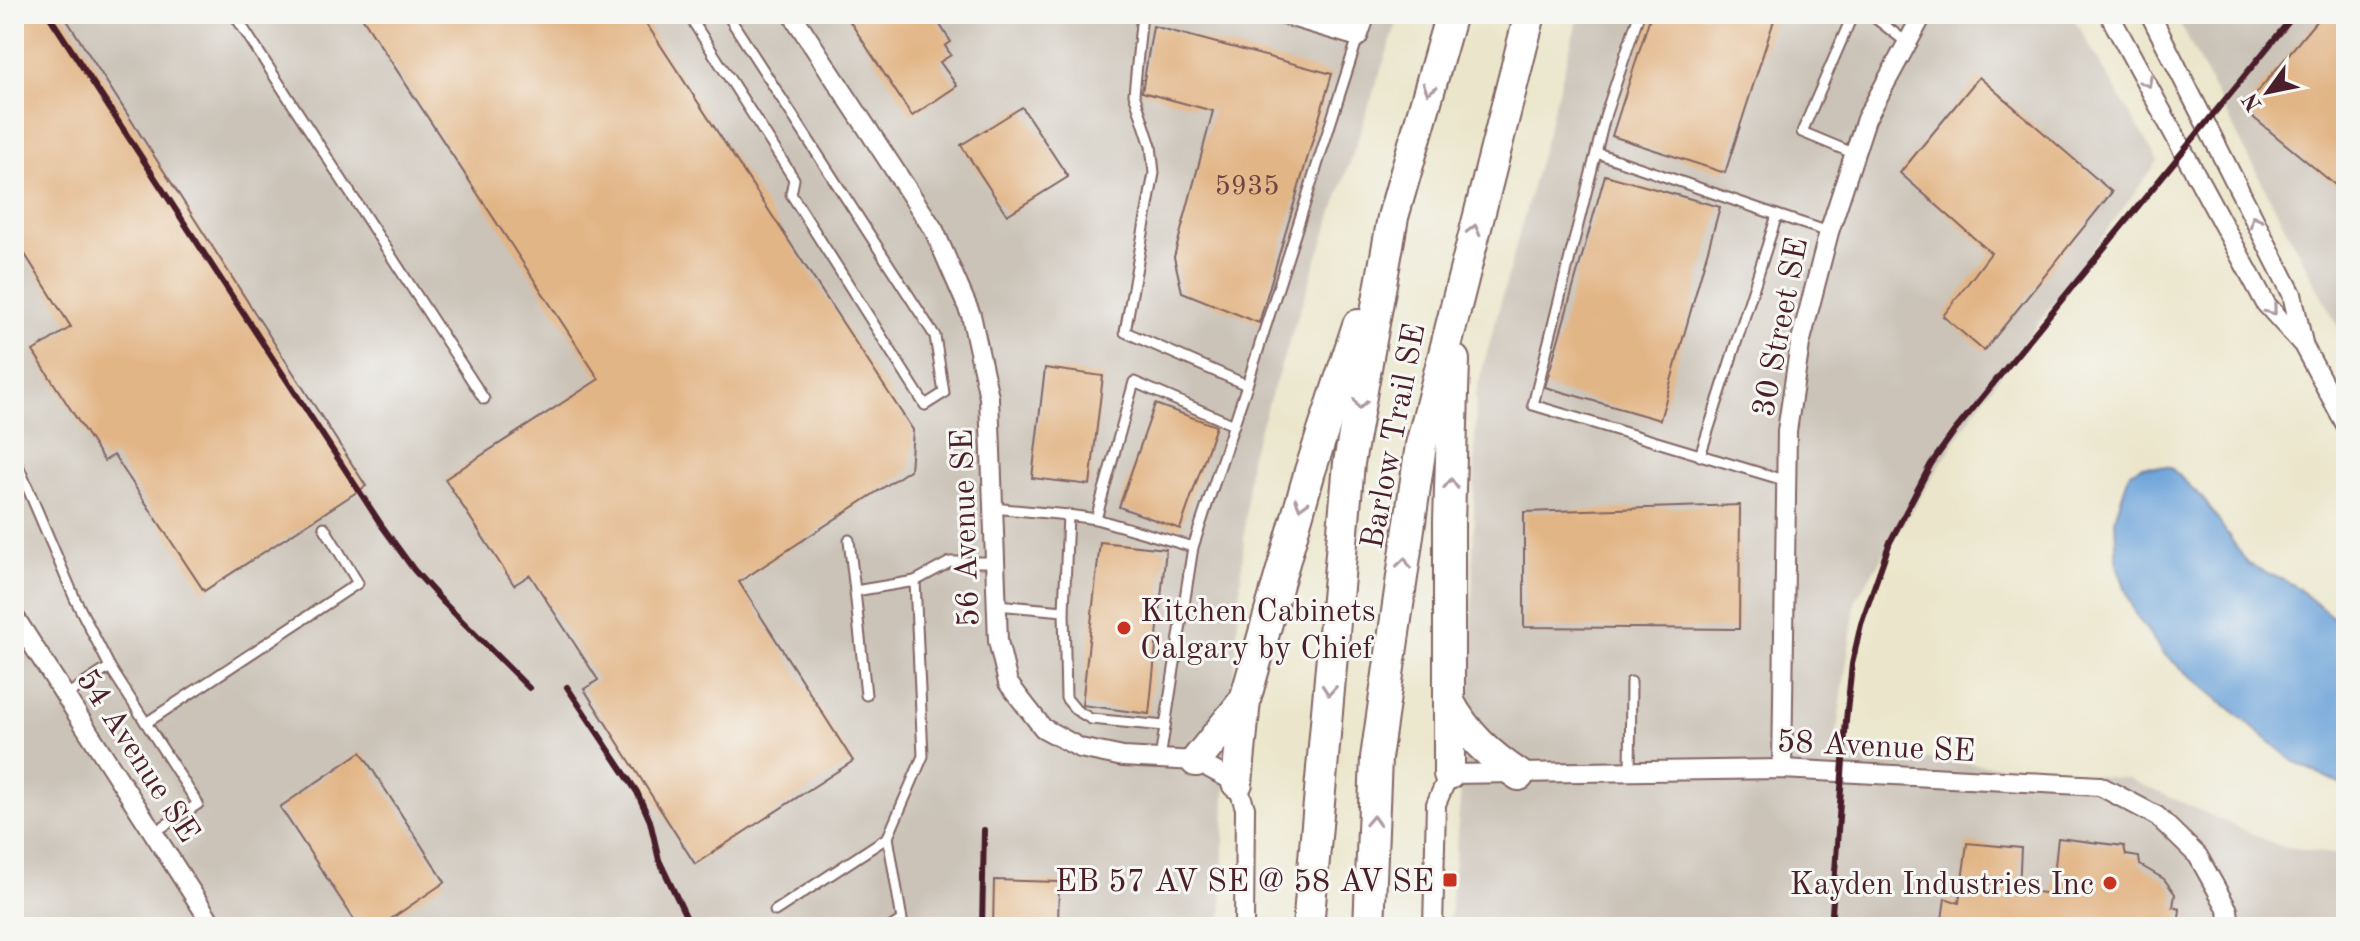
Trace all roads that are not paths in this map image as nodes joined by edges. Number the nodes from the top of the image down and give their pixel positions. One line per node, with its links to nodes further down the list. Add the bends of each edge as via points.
1 (234, 14): 26 (lane)
2 (688, 14): 3 (lane, via 794,179 791,194 925,405 944,393 935,336)
3 (727, 14)
4 (792, 14): 32 (street, 56 Avenue SE, via 934,230 971,315 989,397)
5 (1142, 14): 25 (lane, via 1134,94 1154,173 1125,332)
6 (1281, 14): 16 (street)
7 (1366, 14): 16 (street)
8 (1451, 14): 21 (main road, Barlow Trail SE, one-way to 21)
9 (1530, 14): 23 (main road, Barlow Trail SE, one-way to 9)
10 (1639, 14): 18 (lane)
11 (1853, 14): 19 (lane, via 1802,132)
12 (1870, 14): 17 (lane)
13 (1923, 14): 17 (street, 30 Street SE)
14 (2109, 14): 24 (street, one-way to 24, via 2266,304)
15 (2150, 14): 24 (street, one-way to 15, via 2292,294)
16 (1358, 37): 25 (lane)
17 (1906, 42): 19 (street, 30 Street SE, via 1866,119)
18 (1597, 153): 20 (lane); 30 (lane, via 1533,405)
19 (1855, 154): 22 (street, 30 Street SE)
20 (1777, 215): 22 (lane); 30 (lane)
21 (1393, 217): 48 (main road, one-way to 48, via 1310,471); 65 (main road, Barlow Trail SE, one-way to 65, via 1349,463)
22 (1829, 232): 31 (street, 30 Street SE, via 1800,344 1787,431)
23 (1454, 306): 49 (main road, one-way to 23); 66 (main road, Barlow Trail SE, one-way to 23, via 1376,758 1421,445)
24 (2303, 345): 27 (street)
25 (1247, 385): 28 (lane)
26 (484, 399)
27 (2345, 421)
28 (1234, 425): 34 (lane, via 1134,382); 37 (lane)
29 (14, 456): 44 (lane)
30 (1700, 456): 31 (lane)
31 (1787, 481): 54 (street, 30 Street SE)
32 (993, 508): 33 (lane); 38 (street, 56 Avenue SE)
33 (1068, 515): 34 (lane); 42 (lane)
34 (1096, 519): 37 (lane)
35 (324, 527): 50 (lane, via 358,583)
36 (849, 540): 40 (lane)
37 (1193, 547): 51 (lane)
38 (995, 562): 39 (lane, via 950,562); 41 (street, 56 Avenue SE)
39 (915, 581): 40 (lane); 60 (lane, via 923,756)
40 (855, 591): 46 (lane)
41 (997, 605): 42 (lane); 52 (street, 56 Avenue SE, via 998,641 1008,683 1043,728 1080,748)
42 (1064, 611): 51 (lane, via 1066,698 1076,710 1091,719)
43 (14, 616): 47 (street, 54 Avenue SE)
44 (110, 667): 47 (lane); 50 (lane)
45 (1631, 682): 55 (lane)
46 (866, 695)
47 (65, 696): 59 (street, 54 Avenue SE)
48 (1245, 700): 53 (main road); 58 (main road)
49 (1449, 702): 56 (main road); 57 (main road, via 1470,735)
50 (146, 723): 59 (lane, via 198,804)
51 (1165, 726): 52 (lane)
52 (1160, 759): 53 (street, 56 Avenue SE)
53 (1196, 761): 58 (street, 56 Avenue SE)
54 (1782, 769): 55 (street, 58 Avenue SE); 68 (street, 58 Avenue SE, via 2100,786 2157,816 2198,856 2228,910)
55 (1630, 773): 57 (street, 58 Avenue SE)
56 (1449, 774): 57 (street, 58 Avenue SE); 67 (street, via 1436,804)
57 (1519, 775)
58 (1237, 783): 64 (street, via 1245,808)
59 (153, 833): 62 (street, 54 Avenue SE)
60 (888, 837): 61 (lane); 63 (lane, via 902,920)
61 (775, 911)
62 (214, 927)
63 (891, 927)
64 (1244, 927)
65 (1308, 927)
66 (1369, 927)
67 (1433, 927)
68 (2230, 927)

